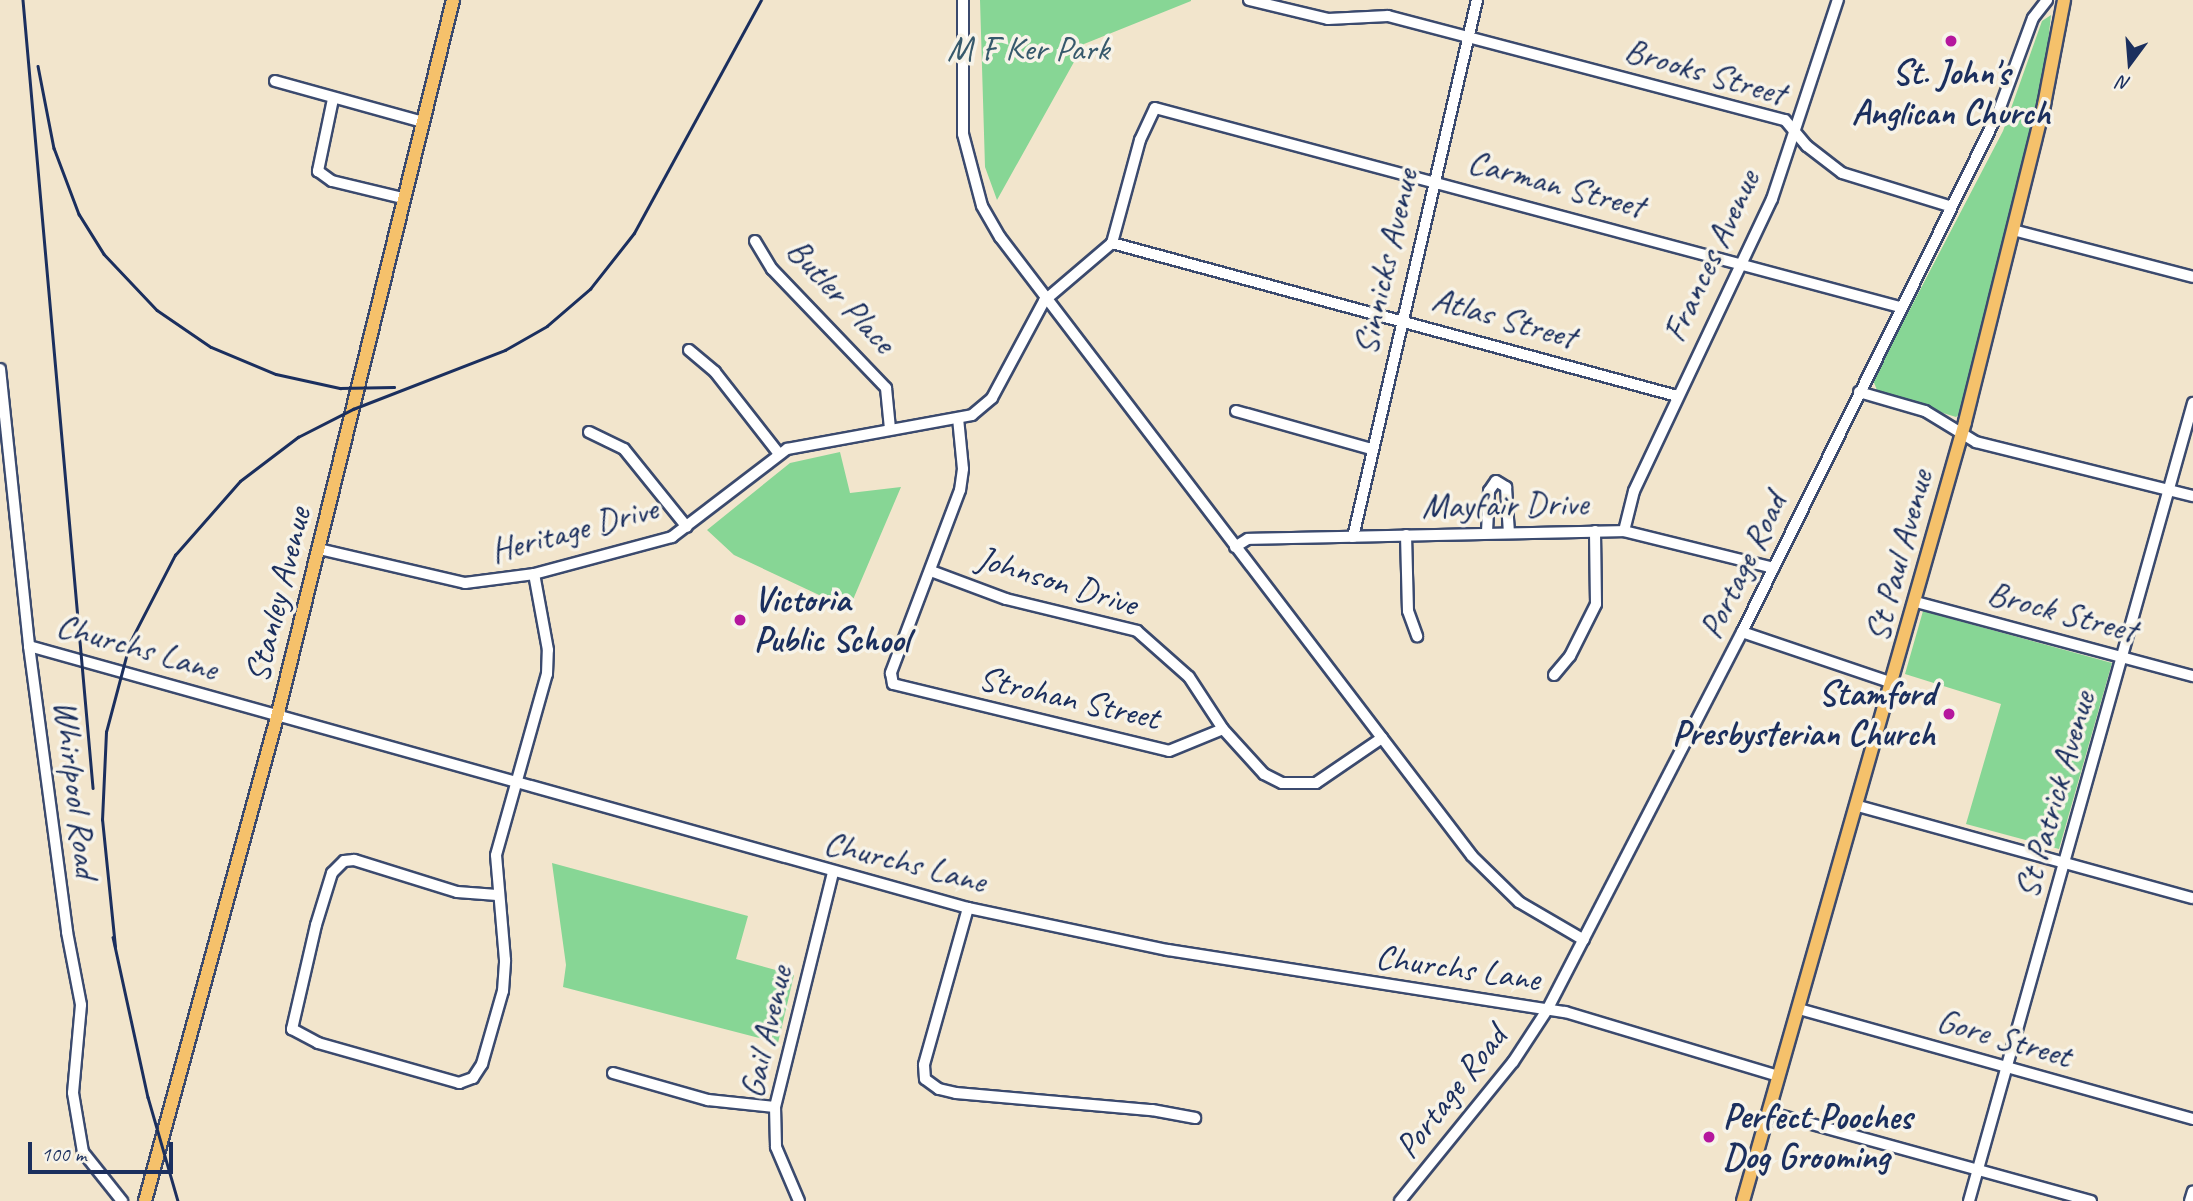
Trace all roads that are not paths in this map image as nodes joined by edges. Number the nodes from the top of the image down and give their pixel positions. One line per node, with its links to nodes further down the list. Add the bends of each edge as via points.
1 (453, 0): 11 (main road, Stanley Avenue)
2 (963, 0): 21 (street, via 963,134 982,206)
3 (1249, 0): 8 (street, Brooks Street, via 1328,19 1388,16)
4 (1477, 0): 8 (street, Sinnicks Avenue)
5 (1838, 0): 12 (street, Frances Avenue)
6 (2047, 0): 15 (street, Portage Road, via 2033,18 1998,113)
7 (2064, 0): 16 (main road, St Paul Avenue)
8 (1468, 36): 12 (street, Brooks Street, via 1785,120); 13 (street, Sinnicks Avenue)
9 (275, 81): 10 (street)
10 (332, 99): 11 (street); 14 (street, via 318,171 332,181)
11 (423, 121): 14 (main road, Stanley Avenue)
12 (1797, 130): 15 (street, Brooks Street, via 1807,146 1842,173); 19 (street, Frances Avenue, via 1772,200)
13 (1434, 181): 18 (street, Carman Street, via 1155,108 1144,128); 19 (street, Carman Street); 23 (street, Sinnicks Avenue)
14 (403, 198): 46 (main road, Stanley Avenue)
15 (1949, 206): 22 (street, Portage Road)
16 (2013, 230): 20 (street); 33 (main road, St Paul Avenue)
17 (755, 241): 31 (street, Butler Place, via 772,269 886,388)
18 (1112, 243): 21 (street); 23 (street, Atlas Street)
19 (1742, 262): 22 (street, Carman Street); 27 (street, Frances Avenue)
20 (2193, 277)
21 (1044, 301): 30 (street, Heritage Drive, via 992,398 984,408); 45 (street)
22 (1900, 307): 26 (street, Portage Road)
23 (1401, 319): 27 (street, Atlas Street); 34 (street, Sinnicks Avenue)
24 (689, 350): 35 (street, via 715,372)
25 (0, 369): 53 (street, Whirlpool Road)
26 (1859, 392): 33 (street, via 1925,411); 47 (street, Portage Road)
27 (1677, 396): 40 (street, Frances Avenue, via 1634,491)
28 (2193, 403): 36 (street, St Patrick Avenue)
29 (1236, 411): 34 (street)
30 (958, 418): 31 (street, Heritage Drive); 48 (street, via 962,479)
31 (890, 429): 35 (street, Heritage Drive)
32 (589, 432): 38 (street, via 624,449)
33 (1962, 433): 36 (street, via 1976,442); 50 (main road, St Paul Avenue)
34 (1371, 449): 44 (street, Sinnicks Avenue)
35 (779, 454): 38 (street, Heritage Drive)
36 (2170, 490): 37 (street); 54 (street, St Patrick Avenue)
37 (2193, 496)
38 (687, 527): 49 (street, Heritage Drive, via 649,545)
39 (1595, 531): 40 (street, Mayfair Drive); 42 (street, Mayfair Drive); 55 (street, via 1596,604 1570,656)
40 (1624, 531): 47 (street, Mayfair Drive)
41 (1487, 533): 42 (street, Mayfair Drive); 42 (street, via 1489,491 1496,481 1506,487); 43 (street, Mayfair Drive)
42 (1508, 533)
43 (1406, 535): 44 (street, Mayfair Drive); 52 (street, via 1408,611)
44 (1353, 537): 45 (street, Mayfair Drive, via 1248,539)
45 (1235, 547): 60 (street)
46 (319, 549): 49 (street, Heritage Drive, via 465,583); 58 (main road, Stanley Avenue)
47 (1774, 568): 51 (street, Portage Road)
48 (931, 571): 59 (street, Johnson Drive, via 1006,599 1137,631 1189,677); 59 (street, Strohan Street, via 891,673 893,684 1169,751)
49 (534, 574): 61 (street, via 548,650 547,674)
50 (1916, 602): 54 (street, Brock Street); 57 (main road, St Paul Avenue)
51 (1742, 632): 57 (street); 68 (street, Portage Road)
52 (1417, 636)
53 (29, 646): 58 (street, Churchs Lane); 80 (street, Whirlpool Road, via 81,1005 73,1093 83,1152)
54 (2124, 657): 56 (street, Brock Street); 63 (street, St Patrick Avenue)
55 (1554, 675)
56 (2193, 676)
57 (1893, 683): 62 (main road, St Paul Avenue)
58 (277, 716): 61 (street, Churchs Lane); 81 (main road, Stanley Avenue)
59 (1223, 729): 60 (street, Johnson Drive, via 1264,774 1301,786 1317,783)
60 (1382, 738): 68 (street, via 1472,856 1519,902)
61 (515, 785): 64 (street, Churchs Lane); 65 (street, via 496,855)
62 (1858, 806): 63 (street); 69 (main road, St Paul Avenue)
63 (2064, 863): 66 (street); 71 (street, St Patrick Avenue)
64 (833, 873): 67 (street, Churchs Lane); 74 (street, Gail Avenue)
65 (498, 895): 65 (street, via 505,960 503,991 482,1064 473,1078 459,1083 312,1041 292,1030 296,1000 332,873 344,861 354,860 457,892)
66 (2193, 898)
67 (968, 908): 70 (street, Churchs Lane, via 1168,950); 76 (street, via 924,1065 925,1079 956,1093)
68 (1584, 940): 70 (street, Portage Road)
69 (1799, 1009): 71 (street, Gore Street); 73 (main road, St Paul Avenue)
70 (1547, 1010): 73 (street, Churchs Lane); 83 (street, Portage Road, via 1513,1062)
71 (2005, 1068): 77 (street, Gore Street); 78 (street, St Patrick Avenue)
72 (613, 1073): 74 (street, via 708,1100)
73 (1779, 1076): 75 (main road, St Paul Avenue)
74 (775, 1107): 82 (street, Gail Avenue, via 776,1147)
75 (1768, 1112): 78 (street); 84 (main road, St Paul Avenue)
76 (1195, 1118)
77 (2193, 1119)
78 (1978, 1170): 85 (street, St Patrick Avenue); 86 (street)
79 (2193, 1191): 87 (street)
80 (122, 1201)
81 (145, 1201)
82 (799, 1201)
83 (1400, 1201)
84 (1742, 1201)
85 (1969, 1201)
86 (2091, 1201)
87 (2190, 1201)

